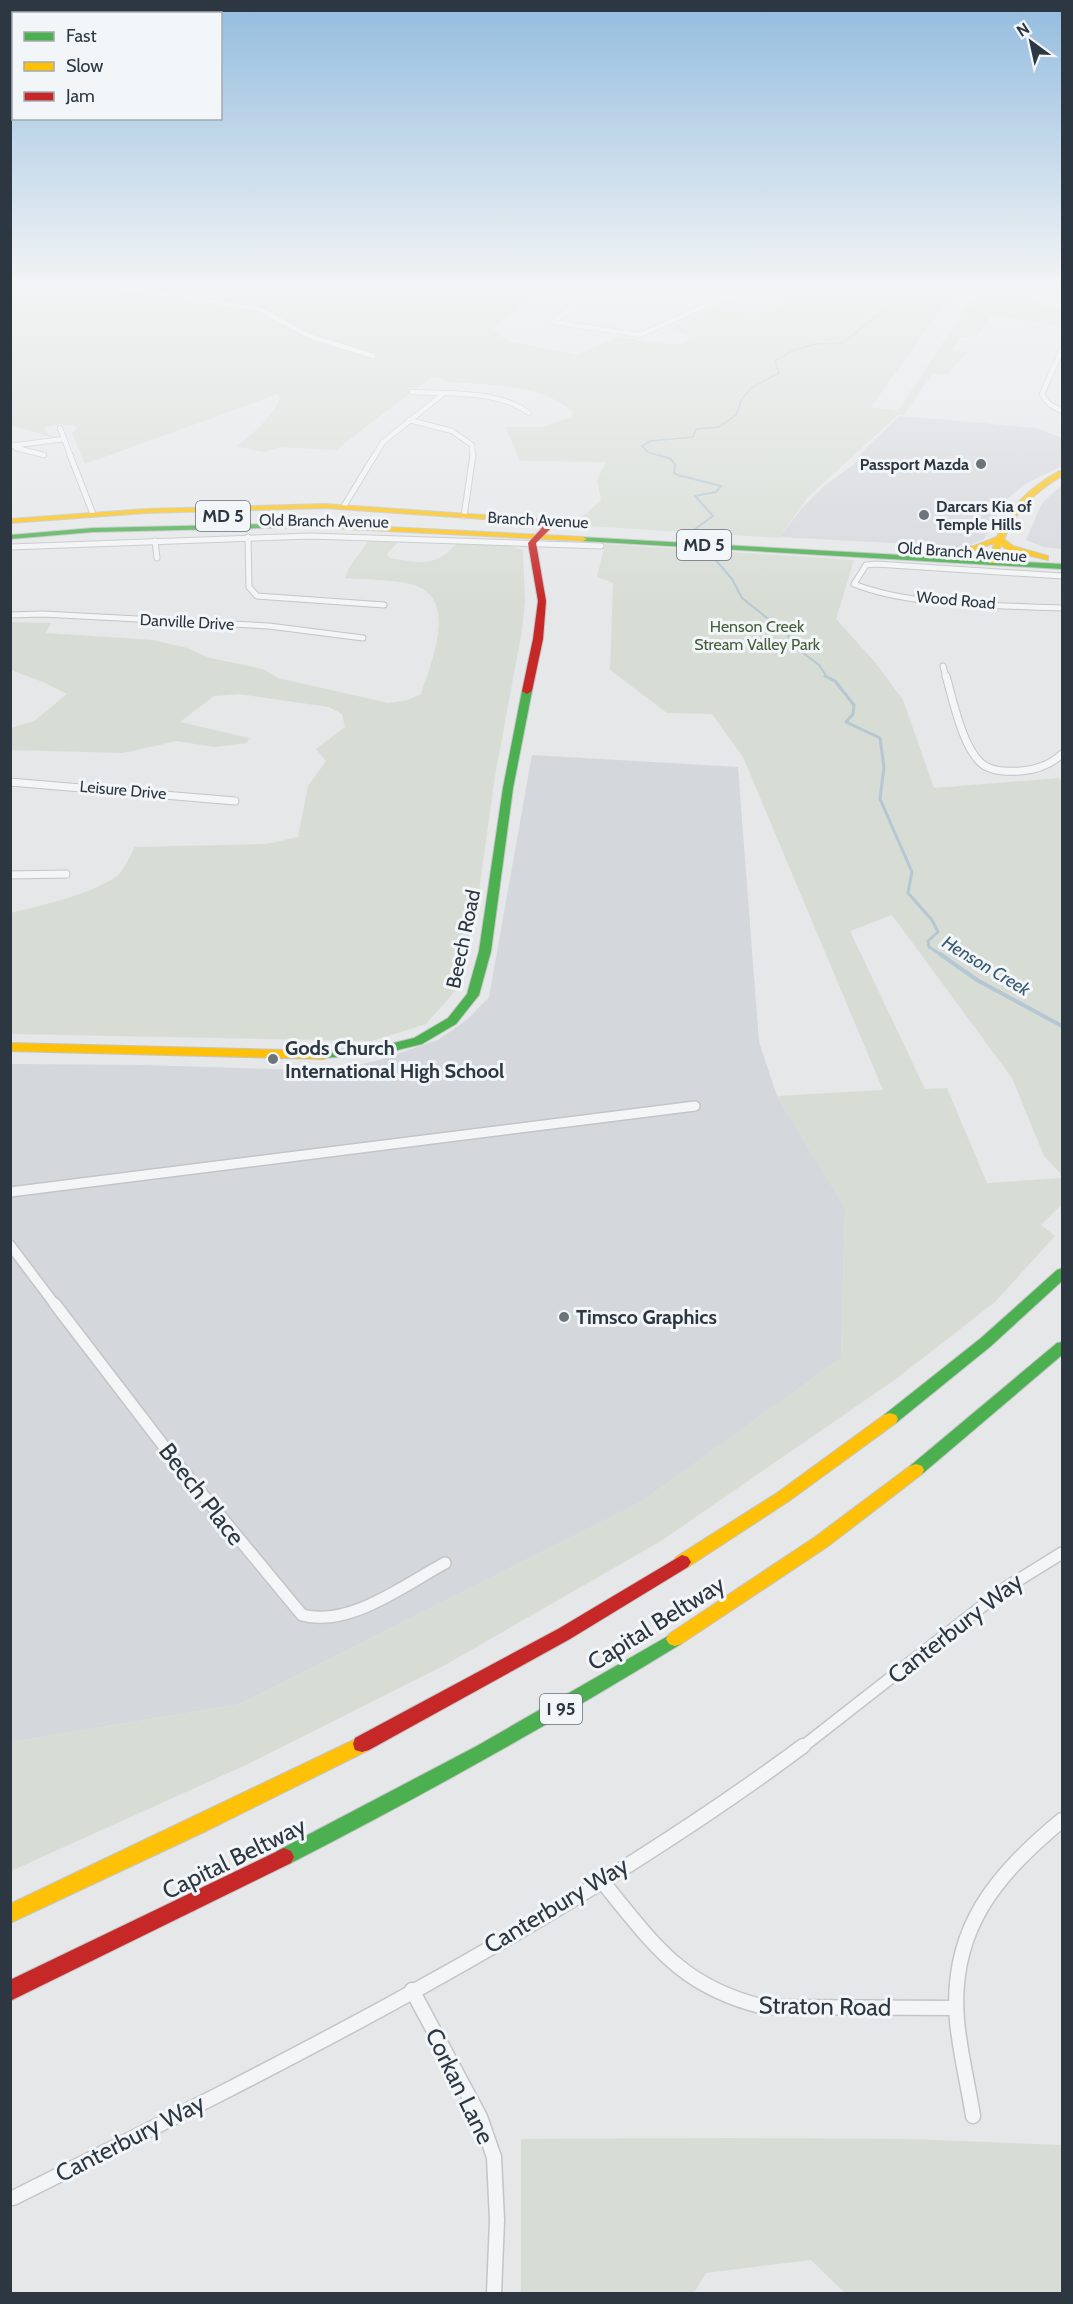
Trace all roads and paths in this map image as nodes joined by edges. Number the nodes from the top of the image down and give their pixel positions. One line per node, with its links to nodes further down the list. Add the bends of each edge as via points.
1 (1044, 389): 4 (street, via 1042,394 1049,404)
2 (412, 392): 3 (street)
3 (443, 394): 5 (street, via 506,402); 6 (street)
4 (1062, 411)
5 (529, 413)
6 (409, 420): 12 (street, via 379,447); 14 (street, via 441,426 472,445)
7 (60, 428): 8 (street)
8 (64, 439): 9 (street); 13 (street)
9 (10, 446): 10 (street)
10 (45, 455)
11 (1062, 473): 20 (main road, via 1023,496)
12 (345, 506): 13 (main road, Old Branch Avenue); 14 (main road, Old Branch Avenue)
13 (93, 514): 15 (main road, Old Branch Avenue)
14 (464, 516): 17 (main road, Old Branch Avenue, via 538,522)
15 (10, 521)
16 (10, 528): 17 (main road, Branch Avenue / MD 5, via 171,517 263,516)
17 (538, 536): 18 (main road, Branch Avenue / MD 5, via 254,524); 19 (street, Old Branch Avenue); 22 (street, Old Branch Avenue); 24 (main road, Branch Avenue / MD 5); 28 (main road, Branch Avenue / MD 5); 42 (main road, Beech Road, via 532,554 540,576 539,625 514,751 488,933 475,991 458,1015 424,1037 366,1054)
18 (10, 537)
19 (248, 537): 21 (street, Old Branch Avenue); 32 (street, via 249,587 257,596)
20 (998, 539): 24 (main road, via 975,548); 26 (main road, via 1010,548); 28 (main road)
21 (155, 541): 23 (street, Old Branch Avenue); 25 (street)
22 (601, 546)
23 (10, 548)
24 (939, 551): 28 (main road, Branch Avenue / MD 5)
25 (157, 558)
26 (1046, 558): 27 (main road, Branch Avenue / MD 5); 28 (main road, Branch Avenue / MD 5)
27 (1062, 559)
28 (992, 562): 29 (main road, Branch Avenue / MD 5); 30 (street, Old Branch Avenue); 31 (street, Old Branch Avenue, via 866,565)
29 (1062, 567)
30 (1062, 576)
31 (855, 580): 33 (street, Wood Road, via 860,588 889,593)
32 (384, 605)
33 (1062, 608)
34 (10, 615): 35 (street, Danville Drive, via 258,626)
35 (363, 638)
36 (943, 666): 37 (street, via 972,753 979,761 994,769 1023,771 1043,768)
37 (1062, 754)
38 (10, 782): 39 (street, Leisure Drive)
39 (235, 801)
40 (66, 874): 41 (street)
41 (10, 875)
42 (10, 1047)
43 (695, 1106): 44 (street)
44 (10, 1192)
45 (10, 1245): 49 (street, Beech Place, via 179,1466 302,1615 317,1620 339,1618)
46 (1062, 1272): 52 (main road, Capital Beltway, via 913,1402 830,1464 659,1578 396,1729 276,1790)
47 (1062, 1347): 53 (main road, Capital Beltway / I 95, via 960,1437 876,1501 723,1609 636,1664 433,1781 312,1845)
48 (1062, 1553): 51 (street, Canterbury Way, via 1025,1573 765,1774)
49 (445, 1563)
50 (1062, 1820): 55 (street, via 1018,1856 979,1904 961,1958)
51 (601, 1880): 54 (street, Canterbury Way); 55 (street, Straton Road, via 686,1976 710,1992 743,2004)
52 (10, 1914)
53 (10, 1990)
54 (412, 1990): 57 (street, Canterbury Way, via 150,2130); 58 (street, Corkan Lane, via 480,2117 494,2157)
55 (956, 2008): 56 (street)
56 (973, 2116)
57 (13, 2198)
58 (494, 2294)

